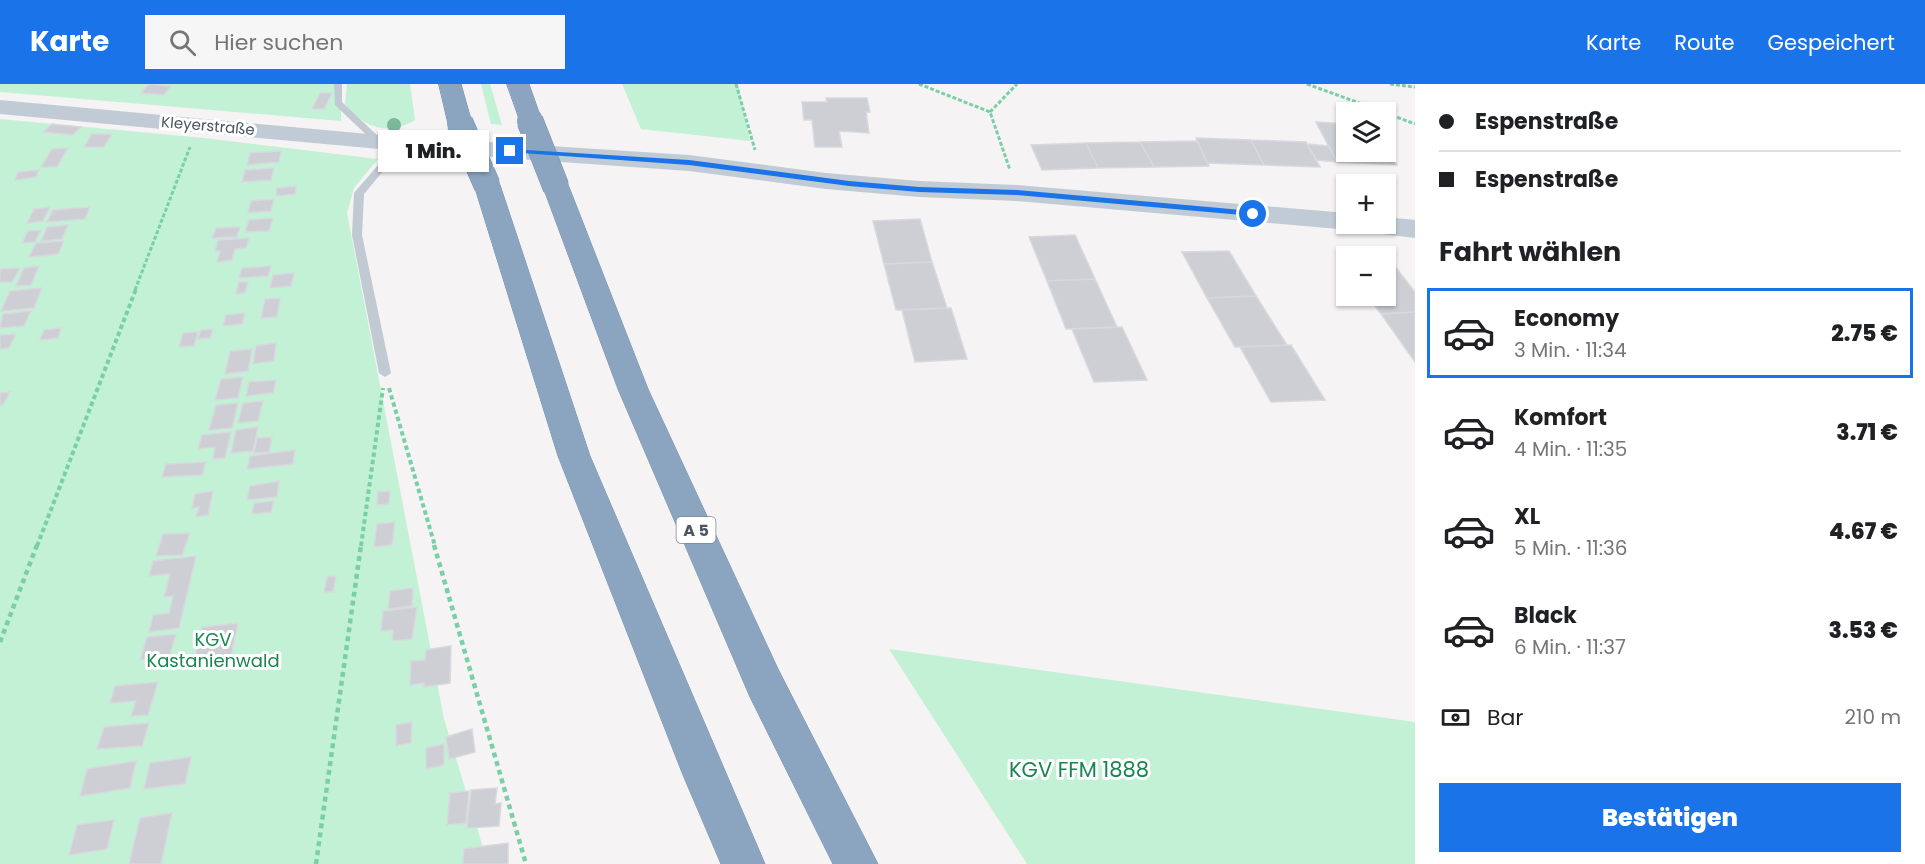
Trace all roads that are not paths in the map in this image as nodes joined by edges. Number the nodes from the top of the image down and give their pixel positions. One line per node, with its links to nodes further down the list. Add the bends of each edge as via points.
1 (338, 84): 5 (lane, via 338,103)
2 (450, 84): 10 (highway, bridge, via 460,123 488,184 574,456)
3 (518, 84): 11 (highway, A 5, bridge, via 638,399 764,683)
4 (0, 107): 5 (street, Kleyerstraße)
5 (399, 143): 6 (street, Kleyerstraße, via 689,163 826,181); 9 (lane, via 359,193 357,235)
6 (1336, 221)
7 (1396, 227): 8 (street)
8 (1415, 229)
9 (385, 373)
10 (743, 864)
11 (856, 864)

